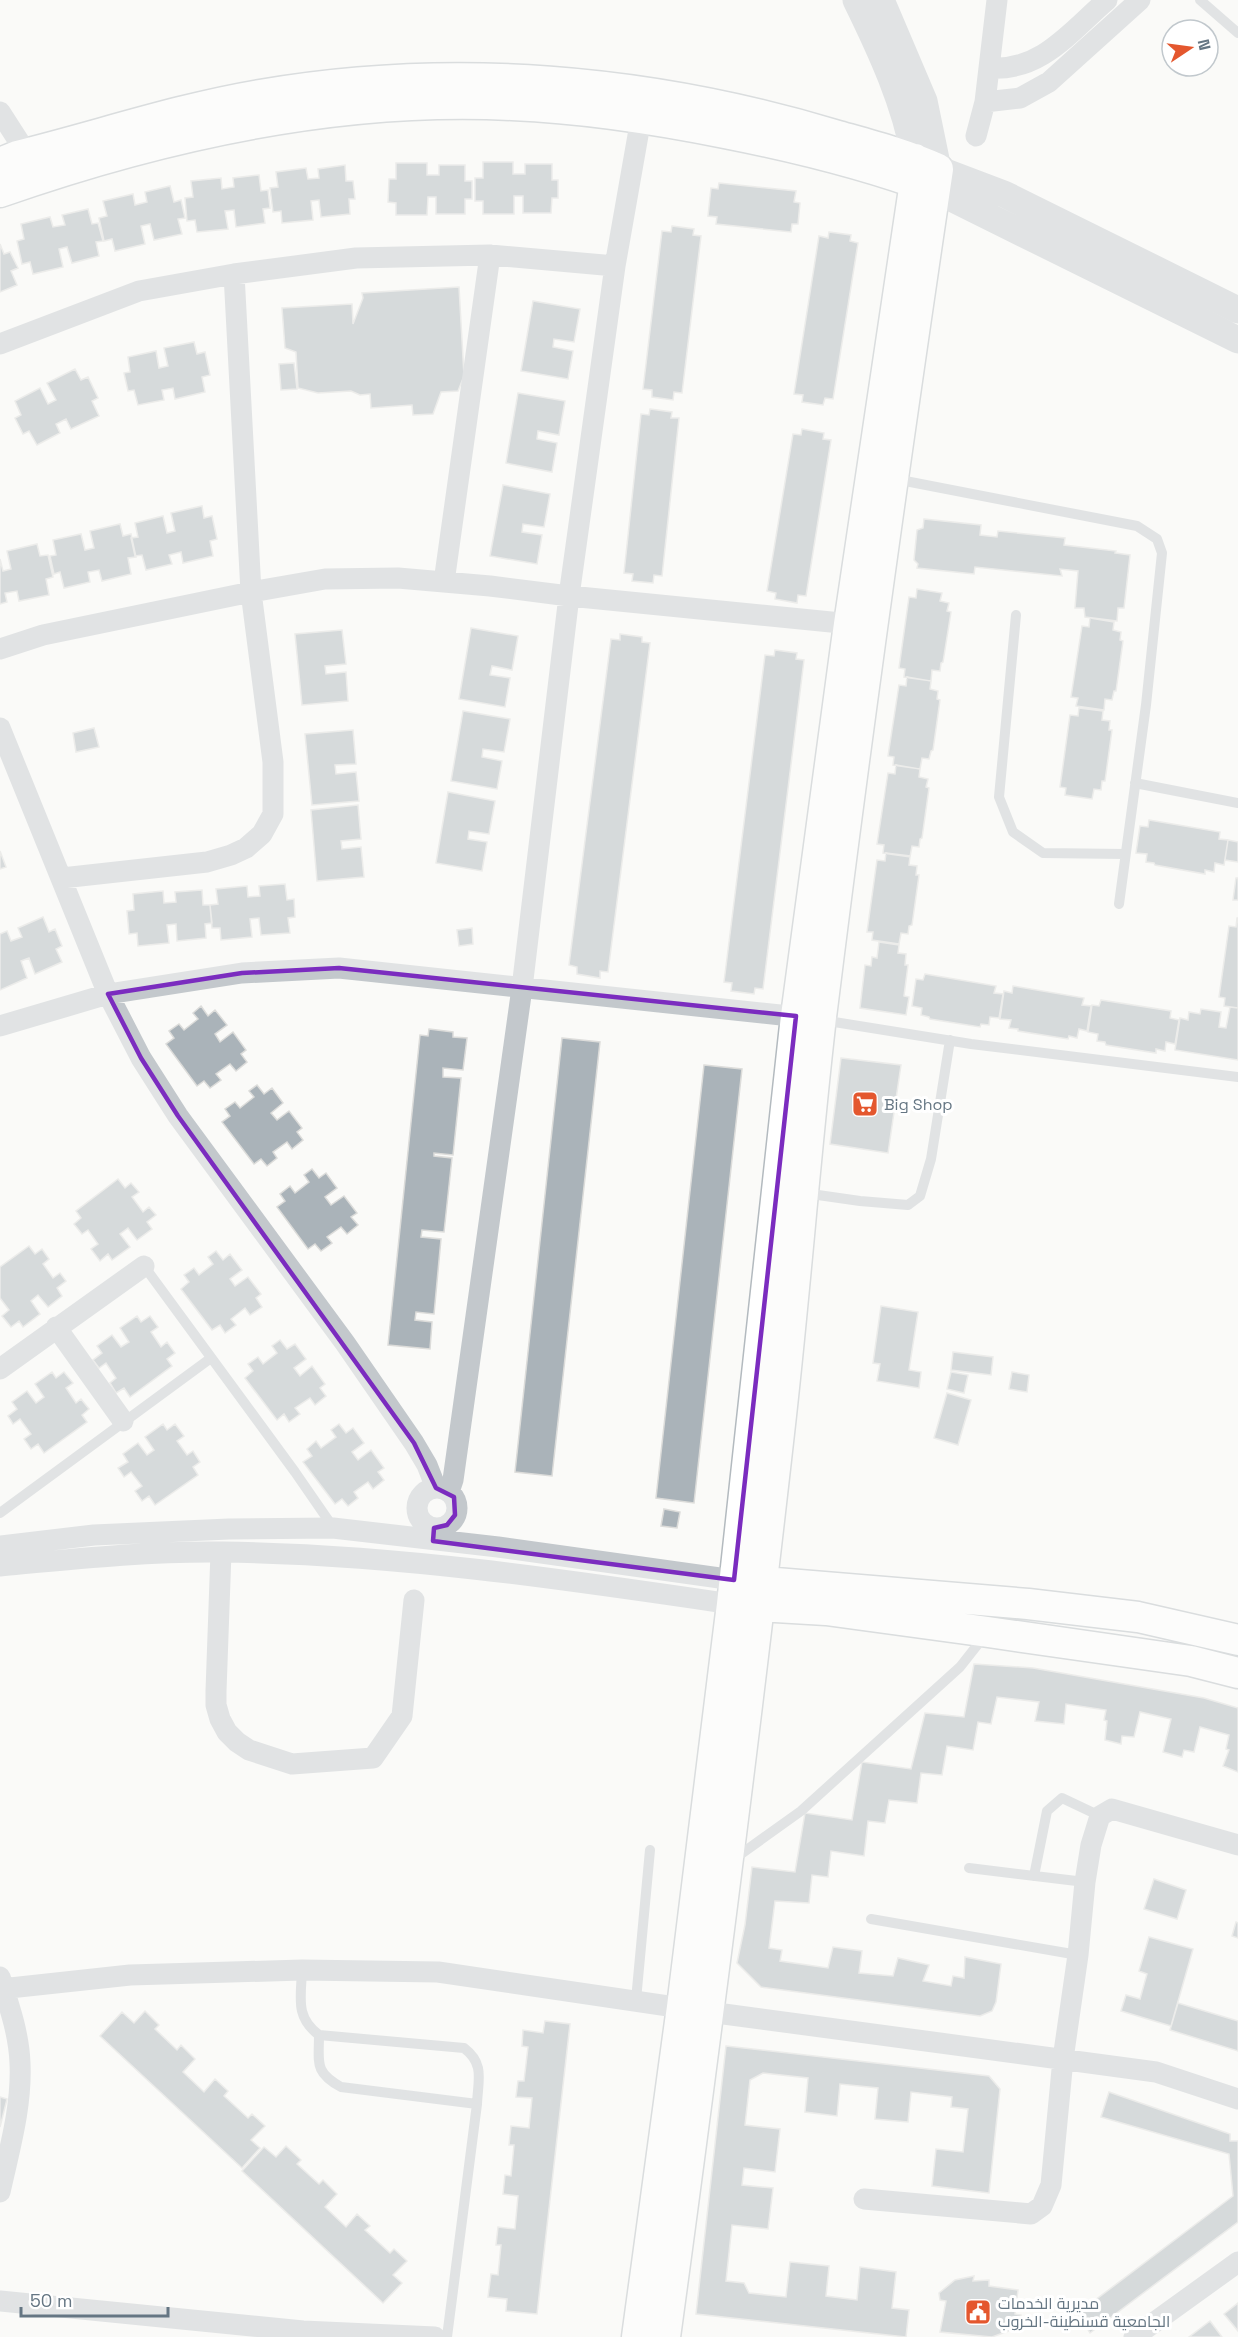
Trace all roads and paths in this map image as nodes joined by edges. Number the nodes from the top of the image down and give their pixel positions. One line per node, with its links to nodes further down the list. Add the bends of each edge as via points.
1 (856, 0): 14 (street, via 900,99)
2 (881, 0): 14 (street, via 931,126)
3 (997, 0): 8 (street)
4 (1107, 0): 8 (street, via 1040,58 1016,68)
5 (1140, 0): 9 (street, via 1040,87 1020,98)
6 (1200, 0): 7 (lane)
7 (1238, 33)
8 (990, 68): 9 (street)
9 (985, 102): 12 (street)
10 (644, 104): 13 (main road, via 604,85 471,78 358,83 213,104); 14 (main road, via 756,139 864,165); 15 (main road, via 388,107 253,123 191,135); 17 (street)
11 (0, 112): 13 (street)
12 (976, 136)
13 (13, 159)
14 (926, 175): 19 (street, via 1004,194); 20 (street); 22 (main road); 27 (main road)
15 (0, 192)
16 (490, 255): 17 (street); 18 (street, via 356,258); 23 (street)
17 (615, 266): 25 (street)
18 (234, 274): 21 (street, via 139,291); 24 (street)
19 (1238, 310)
20 (1238, 340)
21 (0, 344)
22 (892, 478): 27 (main road); 30 (lane, via 1137,526 1157,539 1162,553)
23 (444, 582): 24 (street, via 325,579); 25 (street)
24 (250, 592): 28 (street, via 43,635); 33 (street, via 273,762 273,814 262,834 246,848 207,862)
25 (569, 596): 27 (street); 35 (street)
26 (1016, 615): 32 (lane, via 999,796 1013,832 1043,853)
27 (861, 626): 37 (main road)
28 (0, 649)
29 (0, 728): 33 (street)
30 (1135, 783): 31 (lane); 32 (lane)
31 (1238, 803)
32 (1125, 854): 34 (lane)
33 (62, 878): 36 (street)
34 (1119, 904)
35 (522, 988): 36 (street, via 339,968 242,973); 37 (street); 47 (street, via 453,1480)
36 (108, 993): 38 (street); 47 (street, via 141,1058 178,1116 401,1425)
37 (809, 1018): 39 (lane); 41 (main road); 55 (main road)
38 (0, 1026)
39 (950, 1040): 40 (lane); 41 (lane, via 931,1159 920,1196 908,1205)
40 (1238, 1077)
41 (804, 1193): 55 (main road)
42 (144, 1266): 43 (street); 44 (lane)
43 (56, 1327): 45 (street); 46 (street)
44 (211, 1358): 46 (lane); 49 (lane)
45 (0, 1369)
46 (123, 1421): 48 (lane)
47 (443, 1490): 50 (street, via 456,1503 455,1515); 50 (street, via 424,1492 417,1503 423,1522)
48 (0, 1513)
49 (333, 1528): 50 (street); 51 (street, via 94,1535)
50 (433, 1534): 53 (street); 55 (street)
51 (0, 1546)
52 (221, 1552): 53 (street); 54 (street, via 139,1554); 56 (street, via 216,1691 220,1719 227,1732 249,1750 292,1764 373,1758 402,1716)
53 (429, 1563): 55 (street)
54 (0, 1566)
55 (747, 1593): 57 (main road, via 826,1610); 58 (main road, via 1028,1604 1138,1617); 63 (main road); 72 (main road)
56 (414, 1600)
57 (988, 1632): 59 (main road, via 1191,1661); 63 (lane, via 960,1667 801,1811)
58 (1238, 1640)
59 (1238, 1673)
60 (1100, 1816): 61 (street, via 1112,1809); 65 (lane, via 1062,1798 1054,1803 1047,1811); 66 (street)
61 (1238, 1845)
62 (650, 1850): 71 (lane)
63 (727, 1864): 72 (main road)
64 (969, 1868): 65 (lane)
65 (1034, 1876): 66 (lane)
66 (1085, 1882): 68 (street)
67 (871, 1919): 68 (lane)
68 (1078, 1955): 74 (street)
69 (302, 1971): 70 (street, via 130,1975); 71 (street, via 438,1972); 73 (lane, via 302,2014 308,2027)
70 (1, 1985): 77 (street, via 17,2033 20,2090)
71 (636, 2000): 72 (street)
72 (695, 2009): 74 (street); 85 (main road); 86 (main road)
73 (319, 2035): 76 (lane, via 319,2069 340,2087); 76 (lane, via 464,2048 479,2066)
74 (1063, 2059): 75 (street, via 1156,2072); 78 (street, via 1051,2185 1042,2206 1031,2214)
75 (1238, 2099)
76 (477, 2104): 84 (lane)
77 (0, 2192)
78 (864, 2199)
79 (1238, 2262): 87 (street)
80 (0, 2301): 81 (street)
81 (302, 2334): 82 (street)
82 (399, 2335): 83 (street)
83 (435, 2337)
84 (447, 2337)
85 (637, 2337)
86 (665, 2337)
87 (1134, 2337)

